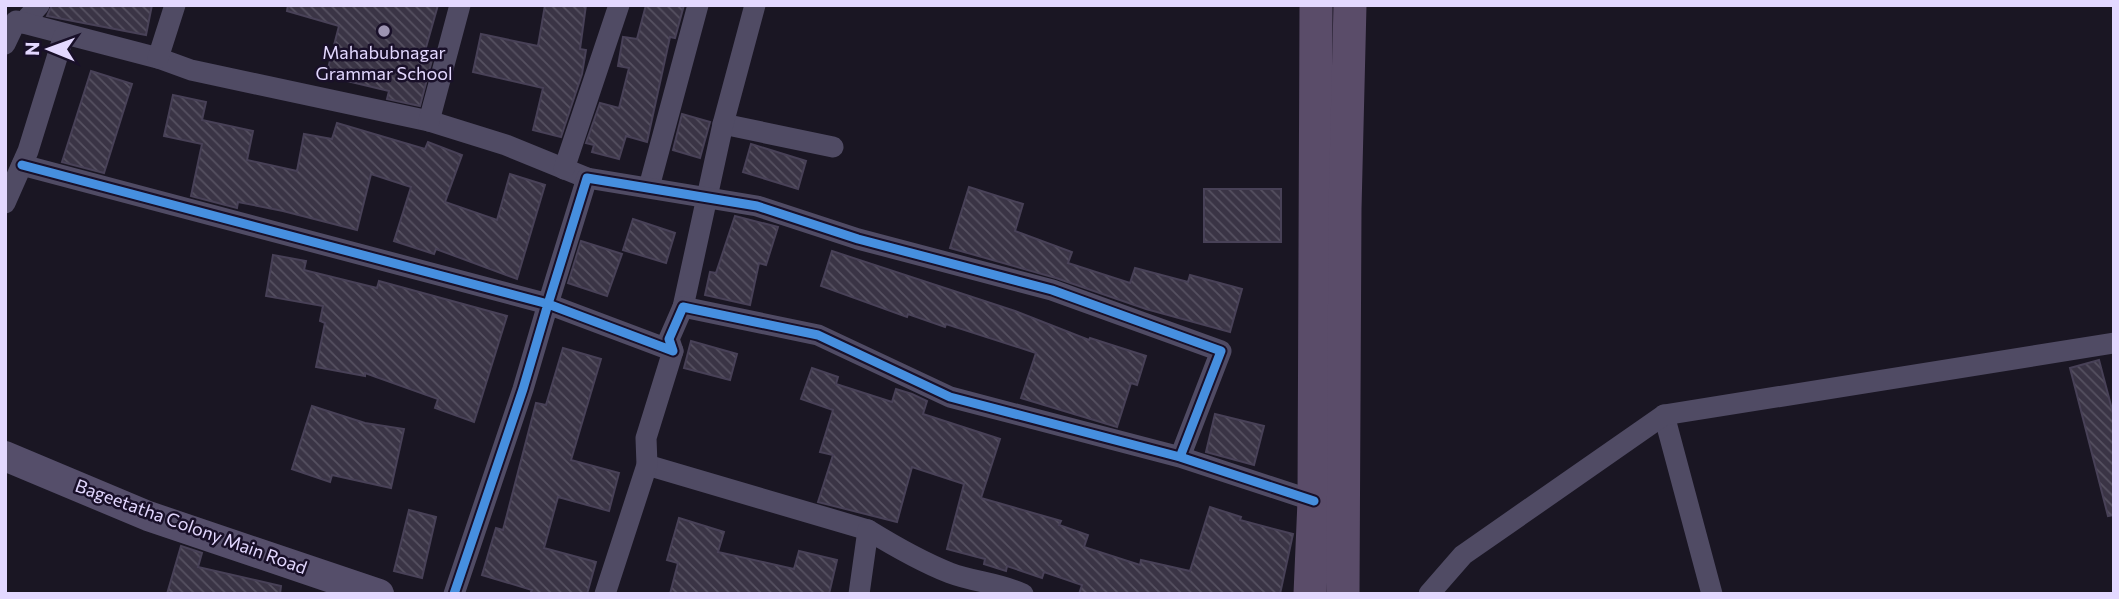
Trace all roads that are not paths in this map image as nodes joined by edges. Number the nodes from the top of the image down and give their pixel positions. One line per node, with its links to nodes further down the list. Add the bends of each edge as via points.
1 (39, 5): 9 (street)
2 (175, 5): 12 (street)
3 (460, 5): 13 (street)
4 (619, 5): 17 (street)
5 (698, 5): 19 (street)
6 (755, 5): 14 (street)
7 (1316, 5): 30 (main road)
8 (1350, 5): 40 (main road)
9 (15, 21): 10 (street); 11 (street)
10 (64, 35): 12 (street); 16 (street)
11 (5, 44)
12 (158, 58): 13 (street, via 191,70)
13 (429, 121): 17 (street)
14 (723, 124): 15 (street); 20 (street)
15 (833, 147)
16 (22, 165): 21 (street); 22 (street)
17 (564, 169): 18 (street)
18 (587, 178): 19 (street); 22 (street)
19 (649, 187): 20 (street)
20 (707, 196): 23 (street); 28 (street, via 1052,290 1221,351)
21 (5, 203)
22 (548, 304): 25 (street); 35 (street)
23 (683, 307): 25 (street, via 669,339); 28 (street, via 818,335 950,397)
24 (2114, 343): 26 (street)
25 (673, 351): 29 (street, via 646,438)
26 (1664, 415): 41 (street, via 1463,555); 42 (street)
27 (5, 456): 32 (street, Bageetatha Colony Main Road)
28 (1180, 457): 30 (street)
29 (646, 466): 31 (street); 36 (street)
30 (1314, 502): 39 (main road)
31 (868, 530): 33 (street); 37 (street)
32 (322, 585): 34 (street, Bageetatha Colony Main Road)
33 (976, 587): 38 (street)
34 (379, 594)
35 (454, 594)
36 (605, 594)
37 (859, 594)
38 (1023, 594)
39 (1310, 594)
40 (1343, 594)
41 (1429, 594)
42 (1712, 594)

